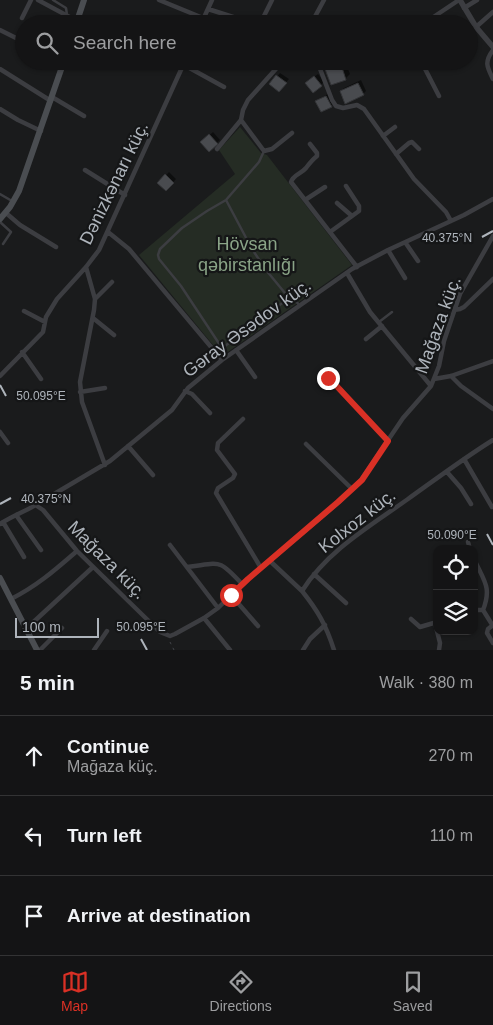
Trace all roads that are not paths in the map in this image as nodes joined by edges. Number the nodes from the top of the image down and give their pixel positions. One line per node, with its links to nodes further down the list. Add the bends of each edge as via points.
1 (31, 0): 14 (street)
2 (38, 0): 15 (street)
3 (53, 0): 15 (lane, via 66,8)
4 (84, 0): 16 (main road)
5 (159, 0): 17 (street)
6 (212, 0): 12 (street)
7 (272, 0): 20 (street)
8 (324, 0): 21 (street)
9 (459, 0): 11 (street); 22 (street)
10 (477, 0): 11 (street)
11 (464, 8): 23 (street)
12 (208, 9): 18 (street); 19 (street)
13 (493, 12): 24 (street)
14 (24, 15)
15 (67, 15)
16 (79, 15)
17 (196, 15)
18 (205, 15)
19 (227, 15)
20 (264, 15)
21 (316, 15)
22 (436, 15)
23 (469, 15)
24 (478, 24)
25 (478, 29): 28 (street)
26 (0, 30): 27 (street)
27 (15, 38)
28 (493, 49): 36 (street, via 486,66)
29 (0, 69): 39 (street)
30 (60, 70): 39 (main road)
31 (182, 70): 56 (street, Dənizkənarı küç.)
32 (196, 70): 37 (street)
33 (276, 70): 42 (street, via 248,100)
34 (321, 70): 46 (street, via 335,104 343,108 361,106)
35 (426, 70): 38 (street)
36 (493, 79)
37 (224, 87)
38 (439, 96)
39 (51, 99): 41 (street); 44 (main road)
40 (0, 108): 44 (street)
41 (84, 116)
42 (241, 120): 48 (street); 50 (street)
43 (395, 128): 46 (street)
44 (41, 131): 60 (main road)
45 (292, 133): 50 (street, via 272,149)
46 (383, 136): 51 (street)
47 (310, 144): 59 (street, via 317,156 291,180)
48 (217, 149)
49 (419, 149): 51 (street, via 412,142)
50 (264, 151): 58 (lane, via 259,162)
51 (396, 154): 65 (street)
52 (85, 170): 56 (street)
53 (346, 186): 63 (street, via 360,209)
54 (325, 187): 59 (street)
55 (0, 194): 60 (lane)
56 (125, 195): 66 (street, Dənizkənarı küç.)
57 (493, 199): 65 (street, Gəray Əsədov küç.)
58 (226, 200): 80 (lane, via 252,249); 80 (lane, via 182,228 160,249 159,259 223,346)
59 (305, 200): 67 (street)
60 (13, 202): 62 (main road)
61 (337, 203): 63 (street)
62 (6, 213): 64 (main road); 71 (street)
63 (352, 216): 67 (street)
64 (0, 221): 70 (lane, via 11,232)
65 (451, 221): 69 (street, Gəray Əsədov küç.)
66 (108, 232): 74 (street, Dənizkənarı küç.); 93 (street, via 129,249)
67 (330, 232): 75 (street)
68 (493, 236): 83 (street, Mağaza küç.)
69 (405, 242): 72 (street, Gəray Əsədov küç.); 73 (street)
70 (3, 244)
71 (56, 247)
72 (388, 250): 75 (street, Gəray Əsədov küç.); 77 (street)
73 (418, 261)
74 (86, 267): 81 (street); 87 (street, Dənizkənarı küç., via 57,299)
75 (357, 267): 76 (street, Gəray Əsədov küç.)
76 (347, 273): 82 (street, Gəray Əsədov küç.); 88 (street)
77 (405, 278)
78 (493, 279): 83 (street, via 464,307)
79 (112, 282): 81 (street)
80 (290, 298): 82 (lane)
81 (95, 299): 86 (street)
82 (300, 306): 91 (street, Gəray Əsədov küç.)
83 (454, 310): 100 (street, Mağaza küç.)
84 (24, 311): 87 (street)
85 (392, 312): 88 (lane)
86 (93, 318): 89 (street); 104 (street)
87 (45, 322): 92 (street, Dənizkənarı küç., via 43,332)
88 (380, 324): 90 (street); 101 (street)
89 (114, 335)
90 (366, 339)
91 (236, 350): 93 (street, Gəray Əsədov küç.); 97 (street)
92 (22, 352): 95 (street, Dənizkənarı küç.); 99 (street)
93 (222, 360): 103 (street, Gəray Əsədov küç.)
94 (493, 360): 96 (street)
95 (0, 376)
96 (451, 376): 100 (street); 105 (street)
97 (255, 377)
98 (323, 378): 110 (street, via 331,380)
99 (41, 379)
100 (434, 379): 101 (street, Mağaza küç.)
101 (431, 386): 110 (street, Mağaza küç.)
102 (105, 388): 104 (street)
103 (185, 391): 106 (street); 113 (street, Gəray Əsədov küç., via 172,410)
104 (80, 392): 115 (street)
105 (493, 408)
106 (210, 413)
107 (243, 419): 133 (street, via 216,447 235,474 216,493)
108 (0, 432): 111 (street)
109 (493, 440): 114 (street, Kolxoz küç.)
110 (388, 441): 118 (street, Mağaza küç., via 362,480)
111 (8, 443)
112 (306, 444): 118 (street)
113 (128, 446): 115 (street, Gəray Əsədov küç.); 117 (street)
114 (464, 459): 116 (street, Kolxoz küç.); 121 (street)
115 (105, 465): 120 (street, Gəray Əsədov küç.)
116 (447, 472): 119 (street); 135 (street, Kolxoz küç., via 355,536)
117 (153, 475)
118 (352, 489): 130 (street, Mağaza küç.)
119 (471, 504)
120 (37, 506): 122 (street, Gəray Əsədov küç.); 128 (street, Mağaza küç.)
121 (492, 507)
122 (16, 515): 123 (street, Gəray Əsədov küç.); 127 (street)
123 (2, 523): 129 (street)
124 (468, 542): 126 (street)
125 (170, 545): 131 (street)
126 (469, 545)
127 (41, 550)
128 (76, 551): 132 (street, Mağaza küç.); 140 (street, via 48,577)
129 (24, 557)
130 (270, 561): 133 (street, Mağaza küç.); 138 (street)
131 (187, 566): 137 (street, via 220,563); 142 (street)
132 (93, 567): 145 (street, Mağaza küç., via 160,632 170,636); 151 (street)
133 (261, 568): 137 (street, Mağaza küç.)
134 (478, 569): 144 (street, via 488,590)
135 (314, 574): 138 (street, Kolxoz küç.); 141 (street)
136 (0, 578): 140 (main road)
137 (242, 584): 139 (street, Mağaza küç.)
138 (302, 591): 148 (street)
139 (231, 595): 142 (street, Mağaza küç.); 149 (street)
140 (11, 599): 151 (main road)
141 (346, 603)
142 (218, 608): 145 (street, Mağaza küç.)
143 (478, 610): 144 (street)
144 (483, 610): 150 (street)
145 (204, 618): 158 (street)
146 (411, 619): 147 (street, via 420,627)
147 (433, 624)
148 (324, 625): 159 (street); 160 (street)
149 (258, 626)
150 (493, 626): 155 (street, via 487,633)
151 (27, 628): 156 (main road)
152 (62, 628): 156 (street)
153 (107, 631): 157 (street)
154 (438, 635): 161 (street)
155 (493, 643)
156 (39, 650)
157 (94, 650)
158 (230, 650)
159 (303, 650)
160 (334, 650)
161 (439, 650)

